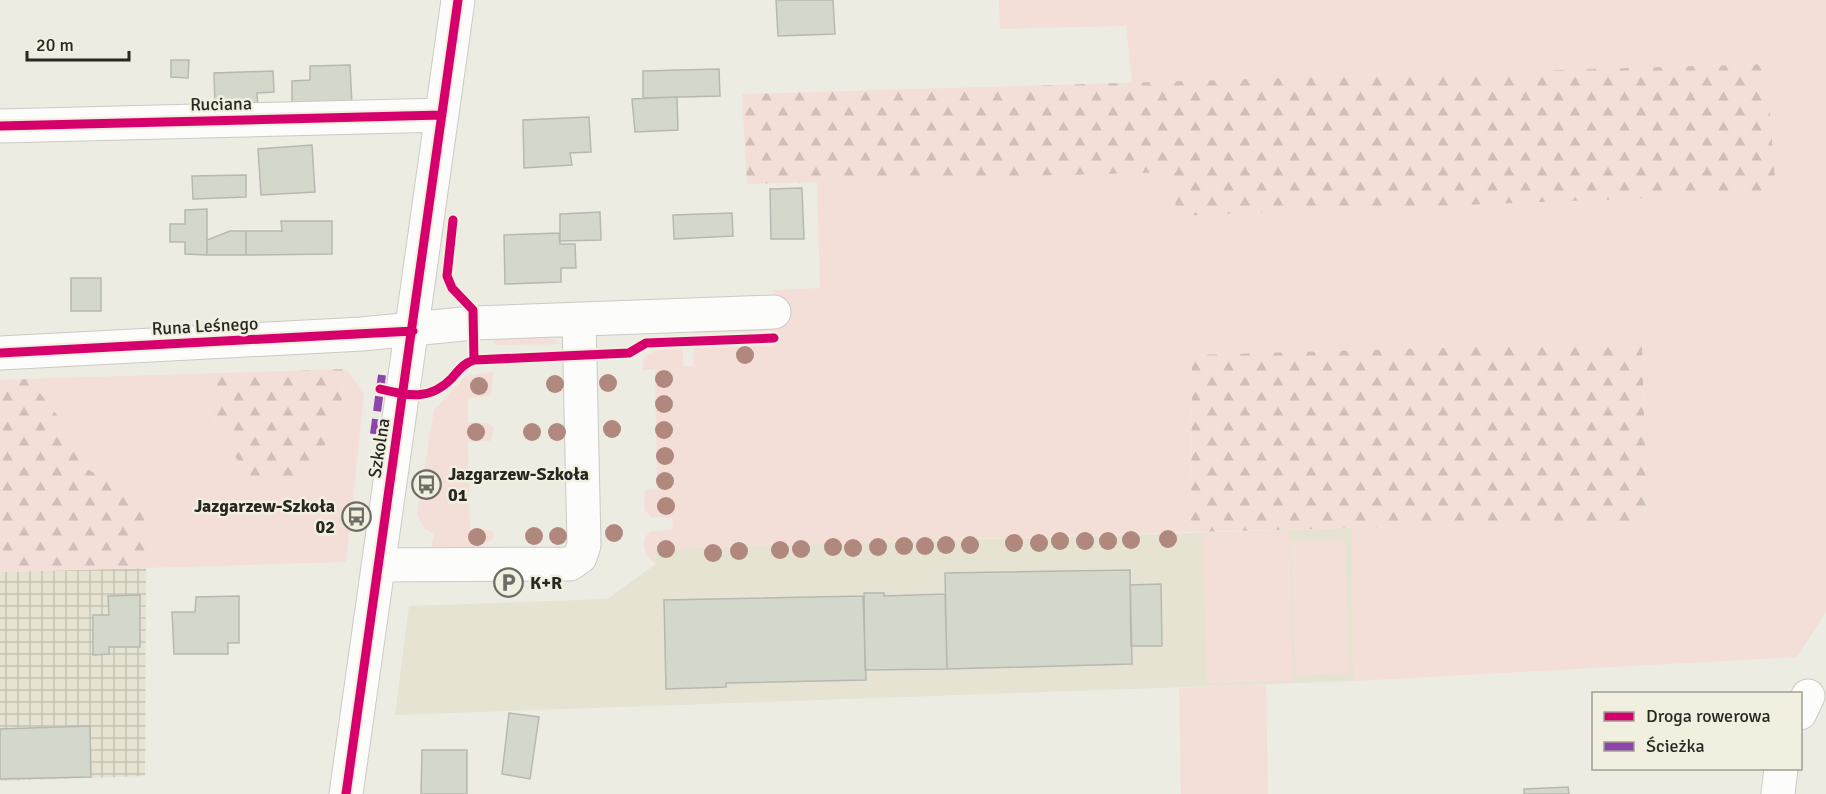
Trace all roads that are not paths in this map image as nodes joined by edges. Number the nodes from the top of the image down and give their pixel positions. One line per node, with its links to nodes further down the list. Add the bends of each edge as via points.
1 (458, 0): 2 (street, Szkolna)
2 (442, 115): 3 (street, Ruciana); 6 (street, Szkolna)
3 (0, 126)
4 (774, 312): 5 (street, Runa Leśnego)
5 (579, 319): 6 (street, Runa Leśnego, via 473,323); 8 (street, via 584,545 580,557 570,564)
6 (412, 331): 7 (street, Runa Leśnego); 8 (street, Szkolna)
7 (0, 353)
8 (378, 565): 10 (street, Szkolna)
9 (1780, 770): 11 (street)
10 (346, 794)
11 (1779, 794)

